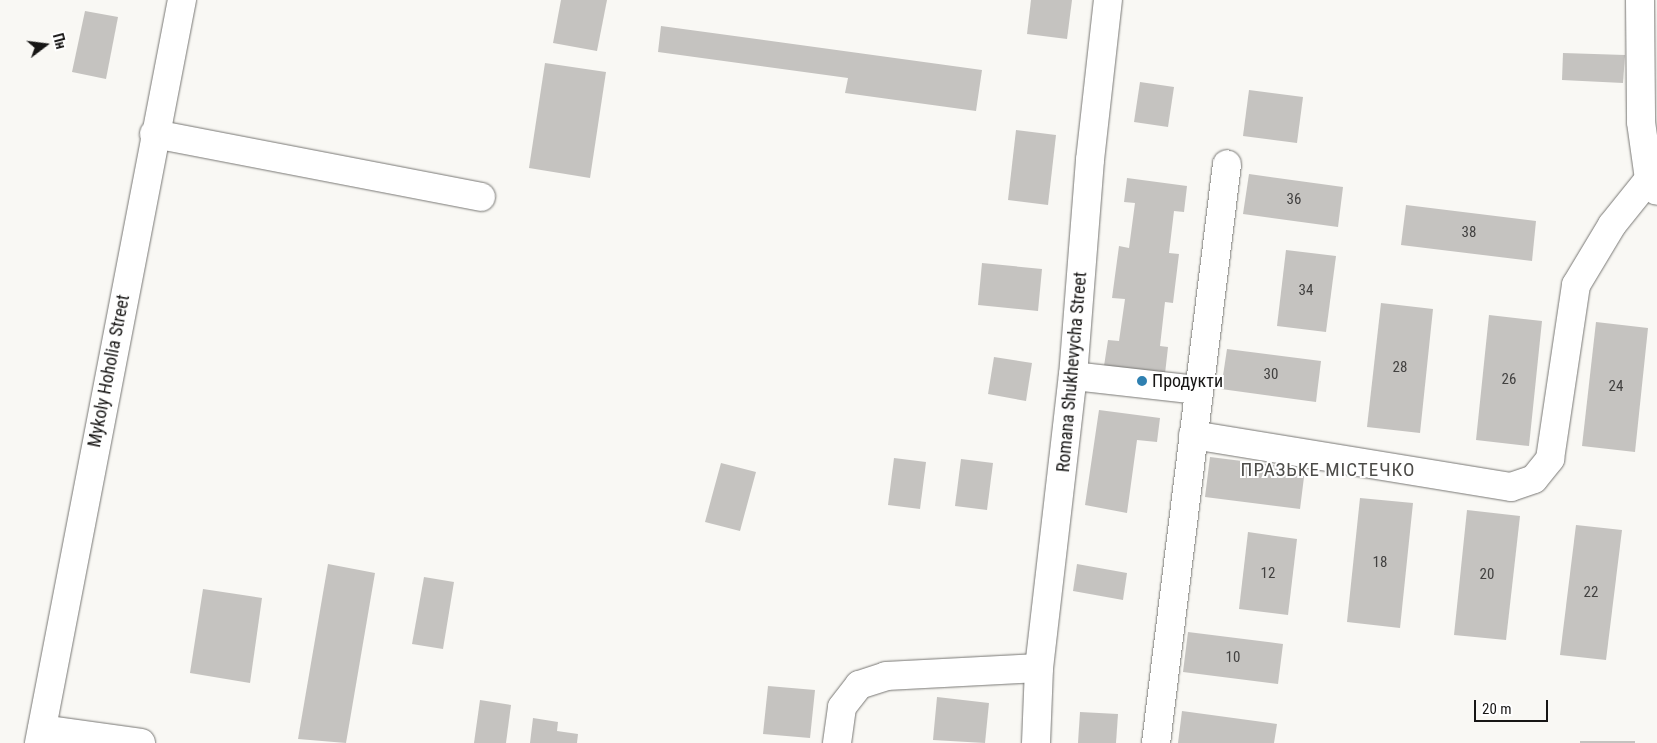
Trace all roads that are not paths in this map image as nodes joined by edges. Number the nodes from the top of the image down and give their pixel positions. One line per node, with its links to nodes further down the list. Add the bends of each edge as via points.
1 (182, 0): 4 (street, Mykoly Hoholia Street)
2 (1108, 0): 8 (street, Romana Shukhevycha Street, via 1090,160)
3 (1640, 0): 6 (street, via 1641,122)
4 (154, 134): 7 (street); 12 (street, Mykoly Hoholia Street)
5 (1227, 164): 9 (street)
6 (1653, 185): 10 (street, via 1612,225 1576,285 1550,459 1534,479 1511,487)
7 (482, 197)
8 (1073, 376): 9 (street); 11 (street, Romana Shukhevycha Street)
9 (1198, 390): 10 (street)
10 (1193, 435): 16 (street)
11 (1040, 668): 14 (street, via 886,676 859,685 842,707); 15 (street, Romana Shukhevycha Street)
12 (41, 736): 13 (street)
13 (141, 743)
14 (838, 743)
15 (1036, 743)
16 (1156, 743)

